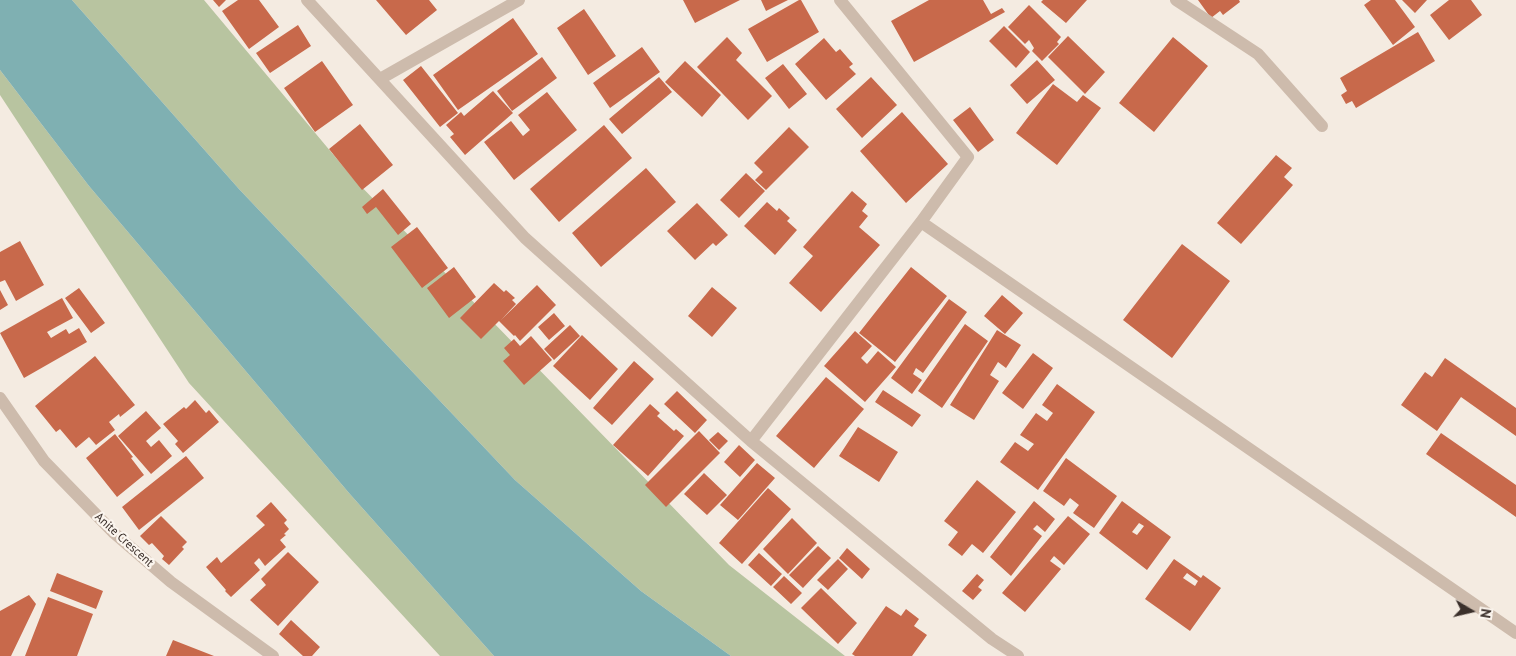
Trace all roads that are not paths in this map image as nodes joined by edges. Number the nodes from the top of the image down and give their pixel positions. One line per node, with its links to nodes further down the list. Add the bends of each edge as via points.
1 (307, 0): 5 (street)
2 (519, 0): 5 (street)
3 (840, 0): 7 (street, via 968,157)
4 (1176, 0): 6 (street, via 1258,54)
5 (380, 79): 9 (street, via 525,238)
6 (1322, 126)
7 (921, 222): 9 (street); 10 (street)
8 (0, 398): 11 (street, Anite Crescent, via 44,461 114,533 172,582)
9 (751, 440): 12 (street, via 992,639)
10 (1516, 633)
11 (273, 656)
12 (1018, 656)

